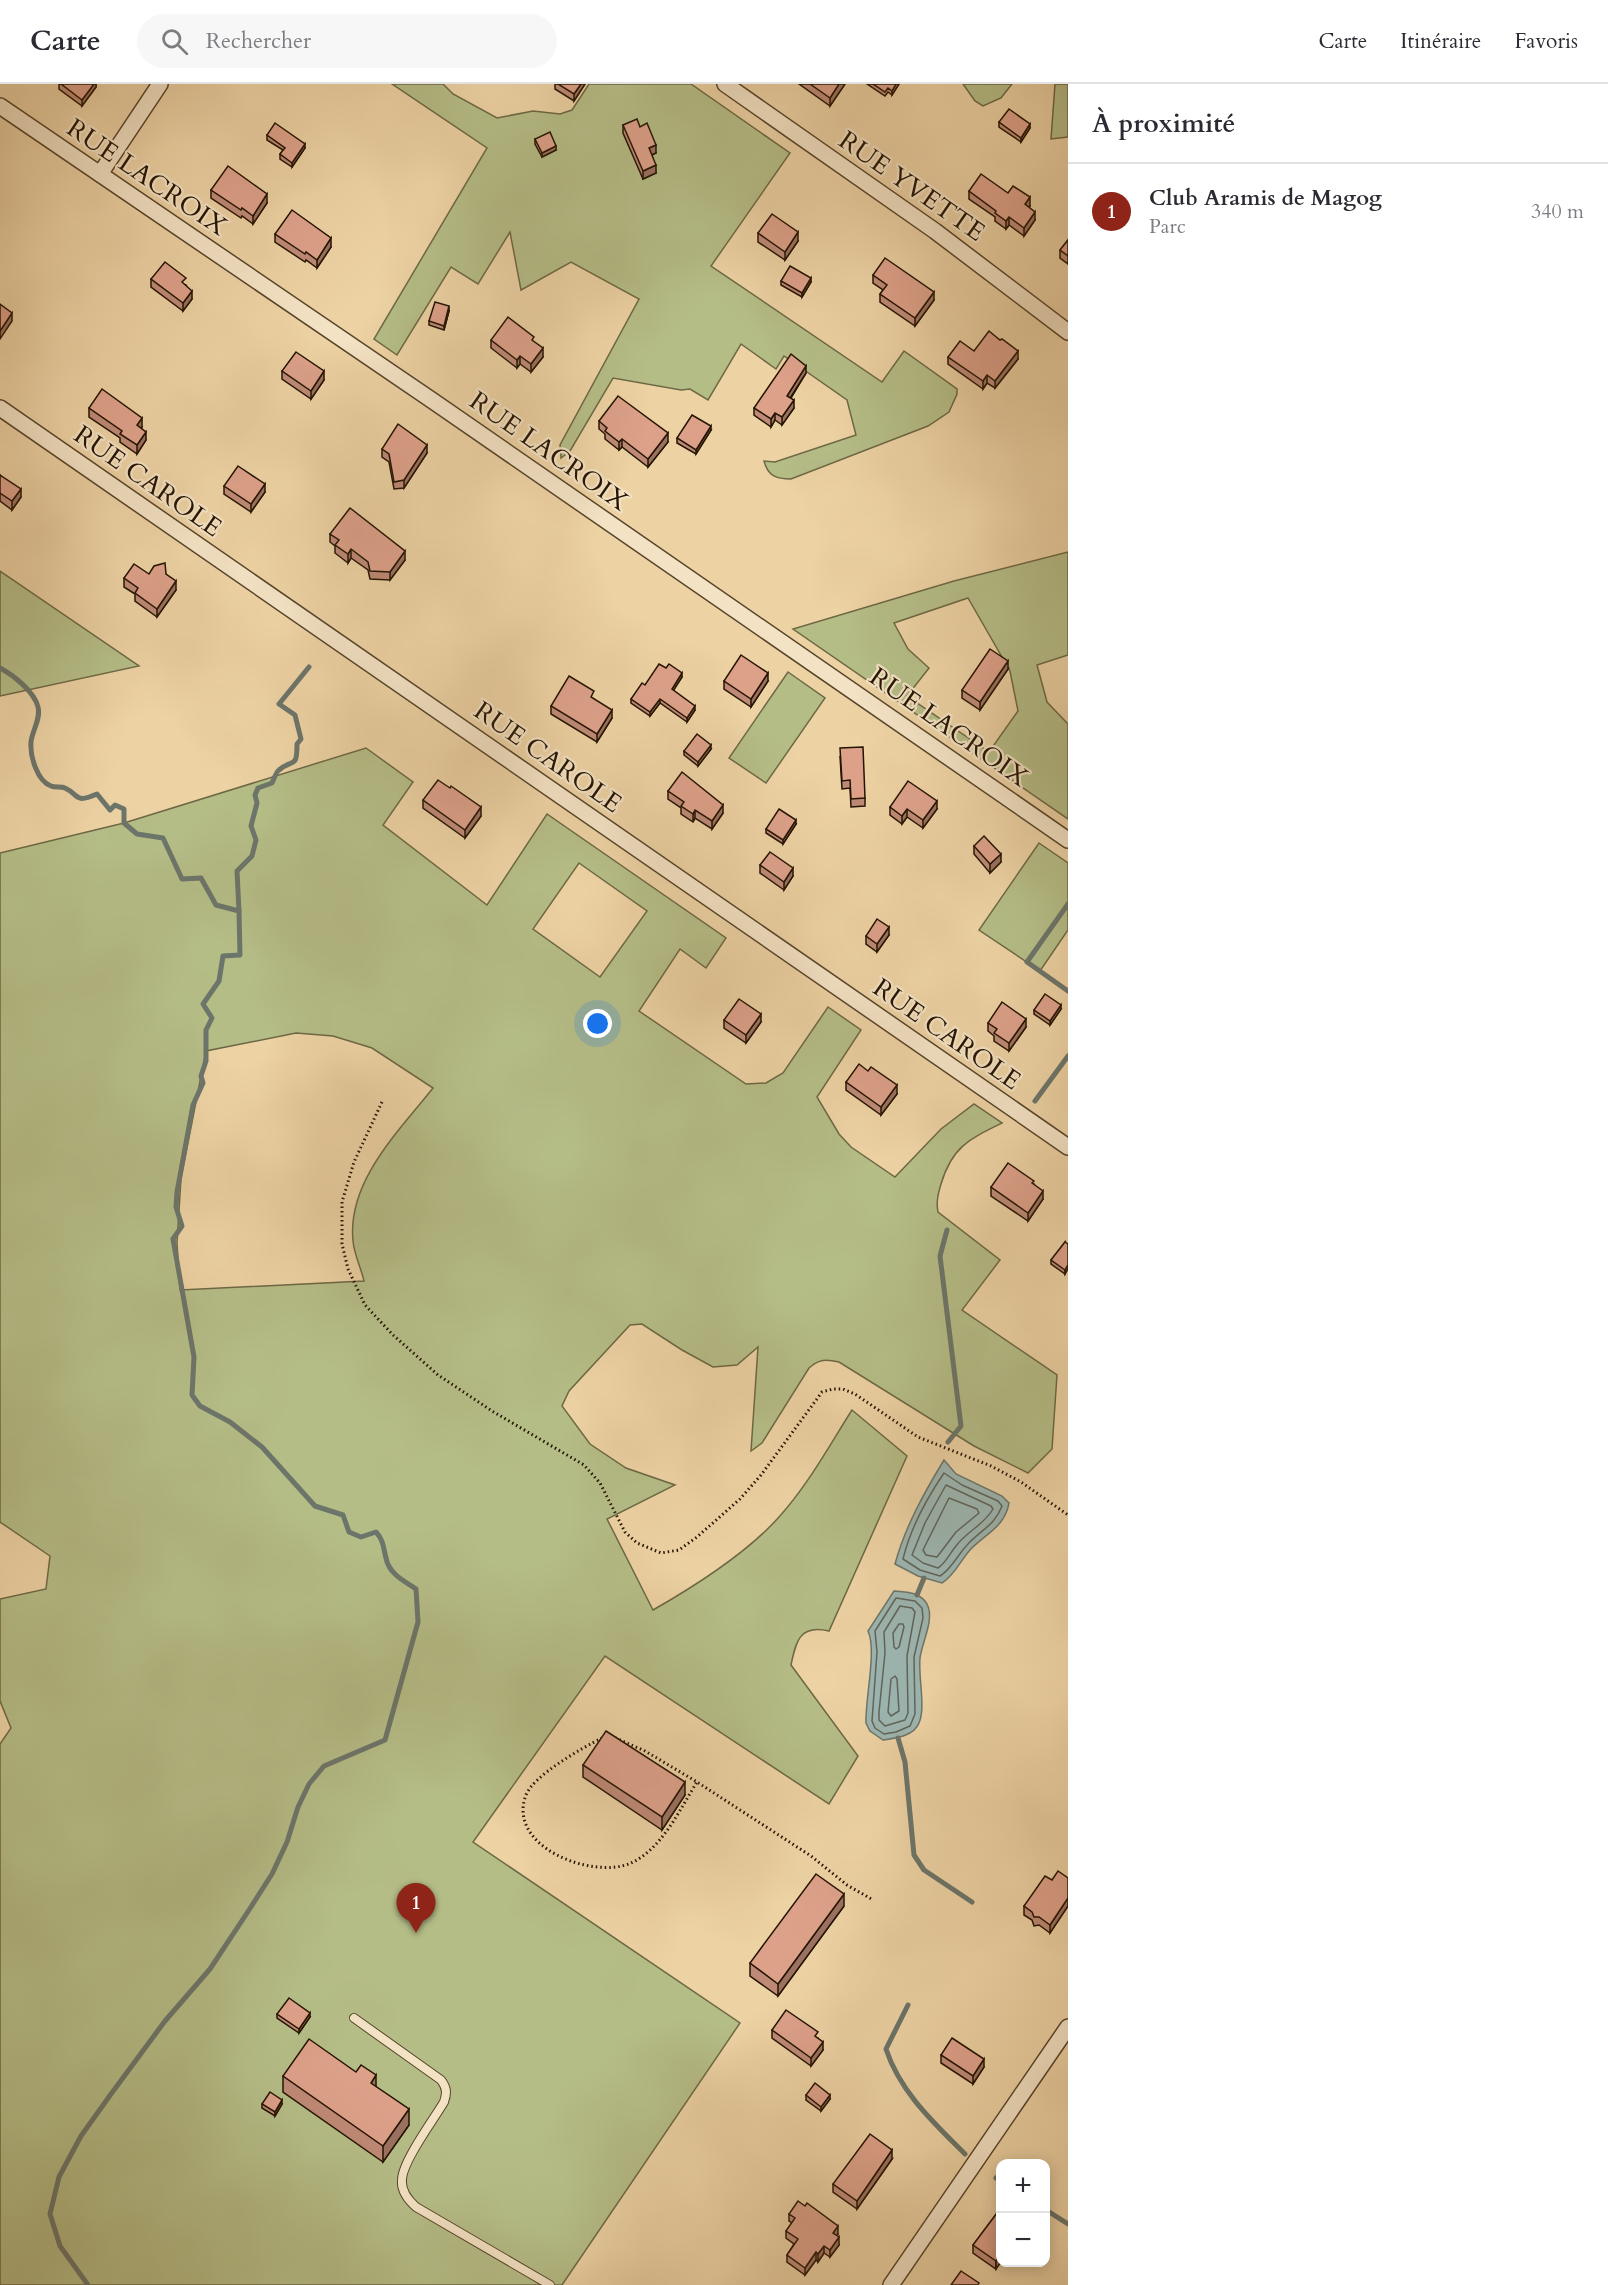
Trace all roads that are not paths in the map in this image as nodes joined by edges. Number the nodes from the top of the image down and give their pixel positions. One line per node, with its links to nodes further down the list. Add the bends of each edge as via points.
1 (160, 84): 4 (street)
2 (725, 84): 5 (street, RUE YVETTE, via 935,231)
3 (0, 106): 4 (street, RUE LACROIX)
4 (100, 174): 7 (street, RUE LACROIX)
5 (1068, 332)
6 (0, 408): 8 (street, RUE CAROLE)
7 (1068, 840)
8 (1068, 1147)
9 (354, 2018): 11 (lane, via 445,2086 444,2102 403,2171 407,2199)
10 (1068, 2027): 12 (street)
11 (550, 2285)
12 (891, 2285)

